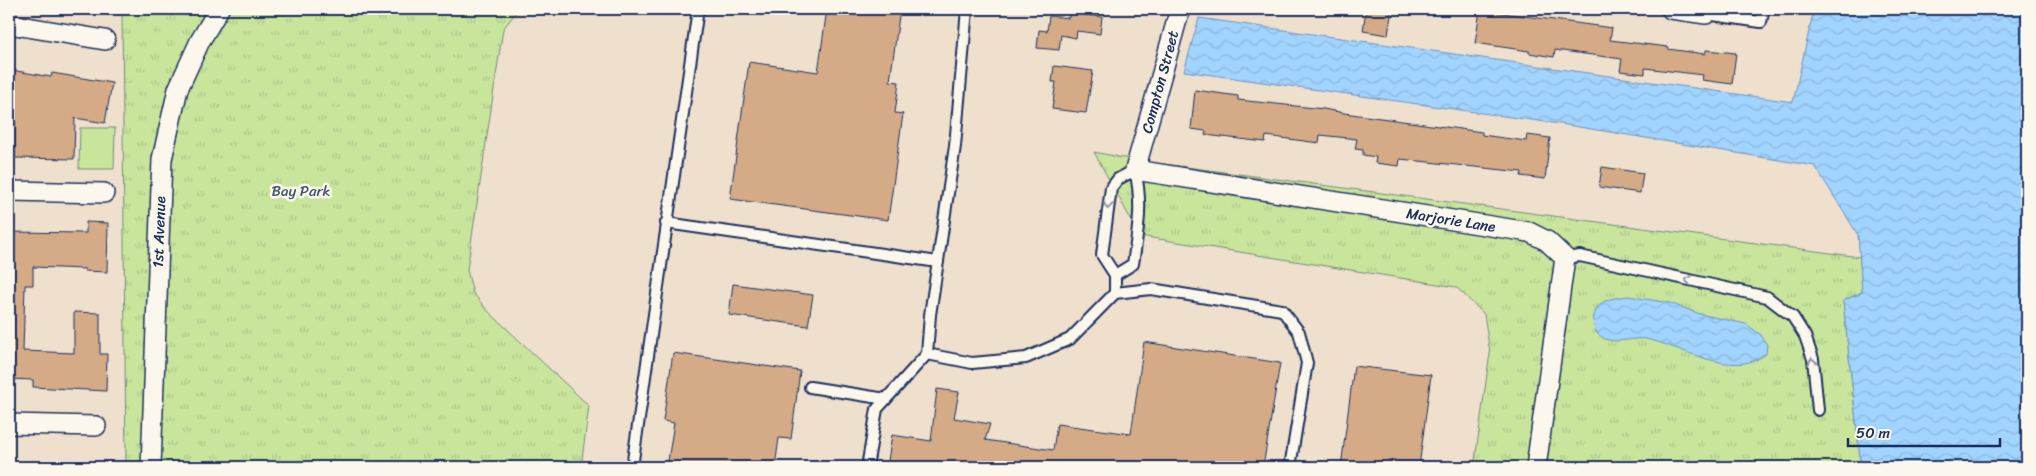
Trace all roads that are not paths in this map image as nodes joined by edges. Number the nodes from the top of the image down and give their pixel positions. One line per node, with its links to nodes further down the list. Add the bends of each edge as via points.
1 (220, 9): 24 (street, 1st Avenue, via 200,41 178,89 162,159)
2 (698, 9): 13 (lane)
3 (967, 9): 15 (lane, via 954,146)
4 (1180, 9): 10 (street, Compton Street)
5 (1671, 9): 7 (street)
6 (1764, 9): 7 (lane, via 1761,22)
7 (1706, 14)
8 (9, 24): 9 (street)
9 (105, 40)
10 (1137, 163): 14 (street, Marjorie Lane, via 1529,232 1547,241); 16 (lane, via 1139,219 1133,264); 16 (lane, one-way to 16, via 1111,188 1102,255)
11 (9, 191): 12 (street)
12 (104, 193)
13 (666, 223): 15 (lane); 25 (lane)
14 (1565, 258): 21 (lane, one-way to 14, via 1813,360 1805,336 1793,317 1767,297 1580,256); 28 (street)
15 (938, 262): 18 (lane)
16 (1115, 275): 17 (lane)
17 (1115, 293): 18 (lane, via 1070,338 1026,358 972,363); 27 (lane, via 1151,289 1282,310 1299,332 1306,363)
18 (927, 354): 20 (lane)
19 (810, 387): 20 (lane)
20 (886, 399): 26 (lane, via 876,409)
21 (1818, 410)
22 (9, 424): 23 (street)
23 (96, 426)
24 (151, 467)
25 (632, 467)
26 (867, 467)
27 (1290, 467)
28 (1536, 467)

